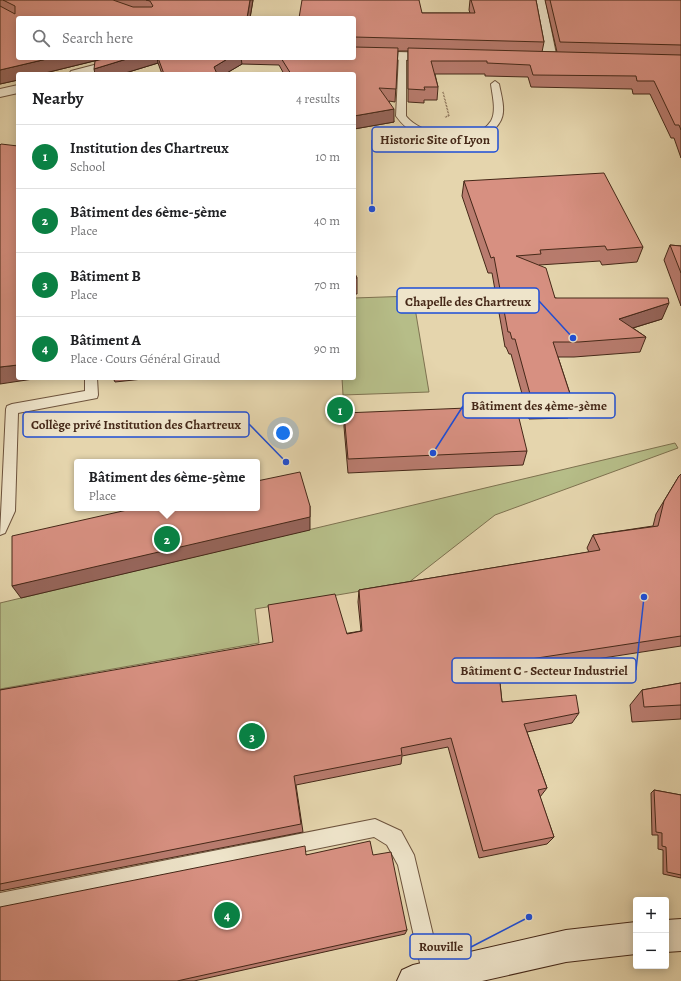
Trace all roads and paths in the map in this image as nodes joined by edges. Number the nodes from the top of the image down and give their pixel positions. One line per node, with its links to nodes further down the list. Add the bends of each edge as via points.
1 (539, 0): 6 (street, via 545,59)
2 (356, 55): 3 (street)
3 (402, 56): 4 (street); 8 (lane, via 401,116 405,123 423,134 463,138 481,134 492,127 497,119)
4 (448, 57)
5 (128, 60): 7 (street)
6 (565, 60)
7 (84, 72)
8 (495, 84)
9 (16, 89): 10 (street)
10 (0, 93)
11 (91, 380): 12 (lane, via 92,395 12,409 8,511)
12 (0, 528)
13 (0, 903): 17 (lane, via 375,828 394,838 407,862)
14 (681, 935): 15 (street)
15 (669, 936)
16 (633, 938): 17 (street, via 566,946)
17 (423, 979)

